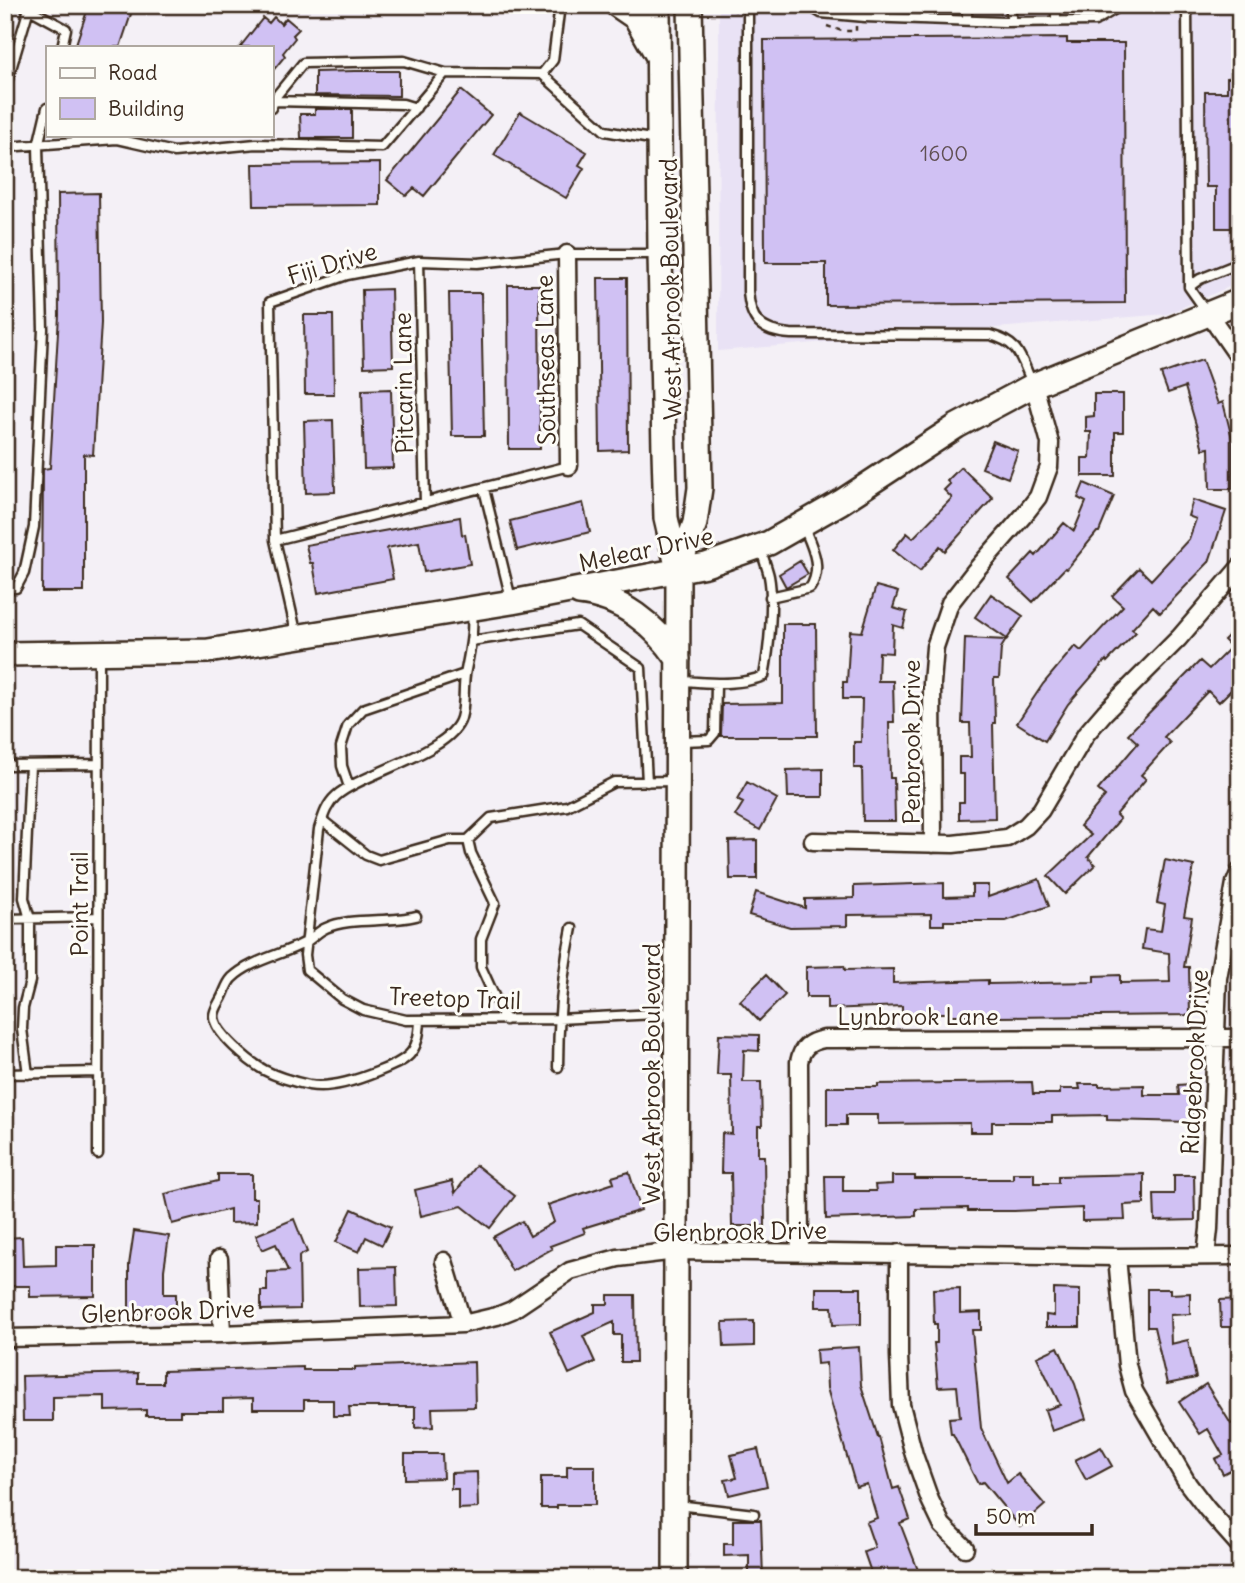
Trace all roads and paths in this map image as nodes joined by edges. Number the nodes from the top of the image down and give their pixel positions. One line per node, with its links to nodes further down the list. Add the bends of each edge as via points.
1 (560, 5): 26 (lane, via 553,60)
2 (617, 5): 24 (street, via 636,18)
3 (658, 5): 24 (street, West Arbrook Boulevard)
4 (690, 5): 52 (street, West Arbrook Boulevard, via 700,488 695,523)
5 (748, 5): 44 (lane, via 748,291 754,320 777,333 791,334 990,335 1016,347)
6 (808, 5): 16 (lane, via 821,13)
7 (882, 5): 17 (lane)
8 (924, 5): 18 (lane)
9 (967, 5): 20 (lane)
10 (1011, 5): 21 (lane)
11 (1056, 5): 22 (lane)
12 (1099, 5): 19 (lane)
13 (1122, 5): 19 (lane)
14 (1188, 5): 40 (lane)
15 (28, 7): 23 (lane, via 66,29); 27 (lane)
16 (835, 10): 17 (lane)
17 (883, 18): 18 (lane)
18 (924, 19): 20 (lane)
19 (1099, 19): 22 (lane)
20 (967, 20): 21 (lane)
21 (1011, 21): 22 (lane)
22 (1056, 22)
23 (62, 46)
24 (659, 59): 32 (street, West Arbrook Boulevard)
25 (445, 73): 26 (lane); 28 (lane, via 404,61 303,64); 29 (lane)
26 (542, 74): 32 (lane, via 606,131)
27 (5, 89)
28 (273, 105): 29 (lane)
29 (416, 107): 33 (lane, via 382,147)
30 (46, 111): 34 (lane)
31 (260, 136): 33 (lane)
32 (659, 140): 37 (street, West Arbrook Boulevard)
33 (256, 144): 34 (lane, via 174,152 117,139)
34 (38, 146): 35 (lane); 53 (lane, via 43,329 34,527 24,573 16,588)
35 (5, 147)
36 (567, 254): 37 (lane, Fiji Drive); 38 (lane, Fiji Drive, via 478,264); 45 (street, Southseas Lane)
37 (660, 254): 52 (street, West Arbrook Boulevard, via 666,518)
38 (419, 261): 47 (lane, Pitcarin Lane); 49 (lane, Fiji Drive, via 346,275 270,302)
39 (1240, 263): 40 (lane)
40 (1189, 287): 42 (lane)
41 (1240, 301): 42 (street, Melear Drive)
42 (1208, 313): 43 (street); 44 (street, Melear Drive)
43 (1240, 359)
44 (1034, 386): 48 (street, Melear Drive, via 957,426); 75 (street, Penbrook Drive, via 1050,443 1049,467 1038,497 950,603 935,648)
45 (569, 466): 46 (lane)
46 (484, 489): 47 (lane); 56 (lane)
47 (425, 503): 49 (lane)
48 (802, 524): 50 (street, Melear Drive); 55 (lane, via 816,556 817,578 810,588)
49 (275, 540): 58 (lane, Fiji Drive)
50 (760, 546): 52 (street, Melear Drive); 55 (lane)
51 (1240, 567): 75 (street, via 1086,734 1041,810 1026,826 1007,838)
52 (678, 570): 54 (street, Melear Drive); 62 (street, West Arbrook Boulevard)
53 (5, 588)
54 (565, 592): 56 (street, Melear Drive); 62 (street, via 597,595 646,621 665,640)
55 (770, 597): 64 (lane, via 764,676)
56 (512, 602): 57 (street, Melear Drive)
57 (472, 608): 58 (street, Melear Drive); 59 (lane, Treetop Trail)
58 (298, 638): 61 (street, Melear Drive, via 208,651)
59 (471, 641): 63 (lane, Treetop Trail); 70 (lane, via 578,625 641,668)
60 (5, 654): 61 (street, Melear Drive)
61 (99, 654): 68 (lane, Point Trail)
62 (678, 670): 64 (lane); 65 (street, West Arbrook Boulevard)
63 (465, 674): 71 (lane, Treetop Trail, via 461,718 455,729 422,753); 71 (lane, via 363,709 348,725 341,747)
64 (716, 685): 65 (lane, via 715,733 709,740)
65 (678, 741): 69 (street, West Arbrook Boulevard)
66 (5, 765): 67 (lane)
67 (30, 765): 68 (lane); 80 (lane, via 24,898)
68 (98, 765): 78 (lane, Point Trail)
69 (678, 781): 70 (lane); 83 (street, West Arbrook Boulevard)
70 (646, 782): 73 (lane, via 614,782 567,806 491,818)
71 (349, 787): 72 (lane, Treetop Trail, via 335,797)
72 (322, 820): 73 (lane, via 379,860 450,840); 82 (lane, Treetop Trail)
73 (468, 840): 86 (lane, via 495,903 481,939 481,967)
74 (813, 841): 75 (street)
75 (933, 844)
76 (1240, 871): 87 (street, Ridgebrook Drive, via 1218,978)
77 (416, 916): 82 (lane, via 350,922 326,928)
78 (98, 917): 80 (lane); 90 (lane, Point Trail)
79 (5, 919): 80 (lane)
80 (30, 919): 92 (lane, via 30,981 22,1029)
81 (572, 929): 84 (lane)
82 (306, 942): 85 (lane, Treetop Trail, via 307,970 342,999 382,1016); 85 (lane, via 232,978 214,1012 221,1034 252,1062 280,1077 312,1086 345,1083 408,1058 420,1036)
83 (677, 1013): 84 (lane, Treetop Trail); 94 (street, West Arbrook Boulevard)
84 (558, 1019): 86 (lane, Treetop Trail); 89 (lane)
85 (420, 1020): 86 (lane, Treetop Trail)
86 (505, 1020)
87 (1216, 1038): 88 (street, Lynbrook Lane); 95 (street, Lynbrook Lane, via 811,1042 801,1051 799,1062); 97 (street, Ridgebrook Drive)
88 (1240, 1038)
89 (558, 1067)
90 (98, 1072): 92 (lane); 93 (lane, Point Trail)
91 (5, 1074): 92 (lane)
92 (28, 1074)
93 (98, 1154)
94 (676, 1251): 95 (street, Glenbrook Drive); 102 (street, Glenbrook Drive, via 618,1258 570,1271 512,1310); 105 (street, West Arbrook Boulevard)
95 (800, 1252): 96 (street, Glenbrook Drive)
96 (900, 1253): 99 (street, Glenbrook Drive); 108 (street, via 901,1405 930,1500 942,1525)
97 (1206, 1256): 98 (street, Glenbrook Drive); 99 (street, Glenbrook Drive)
98 (1240, 1256)
99 (1117, 1257): 107 (street, via 1133,1391 1188,1484)
100 (219, 1259): 103 (street)
101 (444, 1261): 102 (street)
102 (463, 1324): 103 (street, Glenbrook Drive)
103 (222, 1334): 104 (street, Glenbrook Drive)
104 (5, 1338)
105 (676, 1505): 106 (lane); 109 (street, West Arbrook Boulevard)
106 (754, 1514)
107 (1240, 1546)
108 (965, 1548)
109 (675, 1578)

